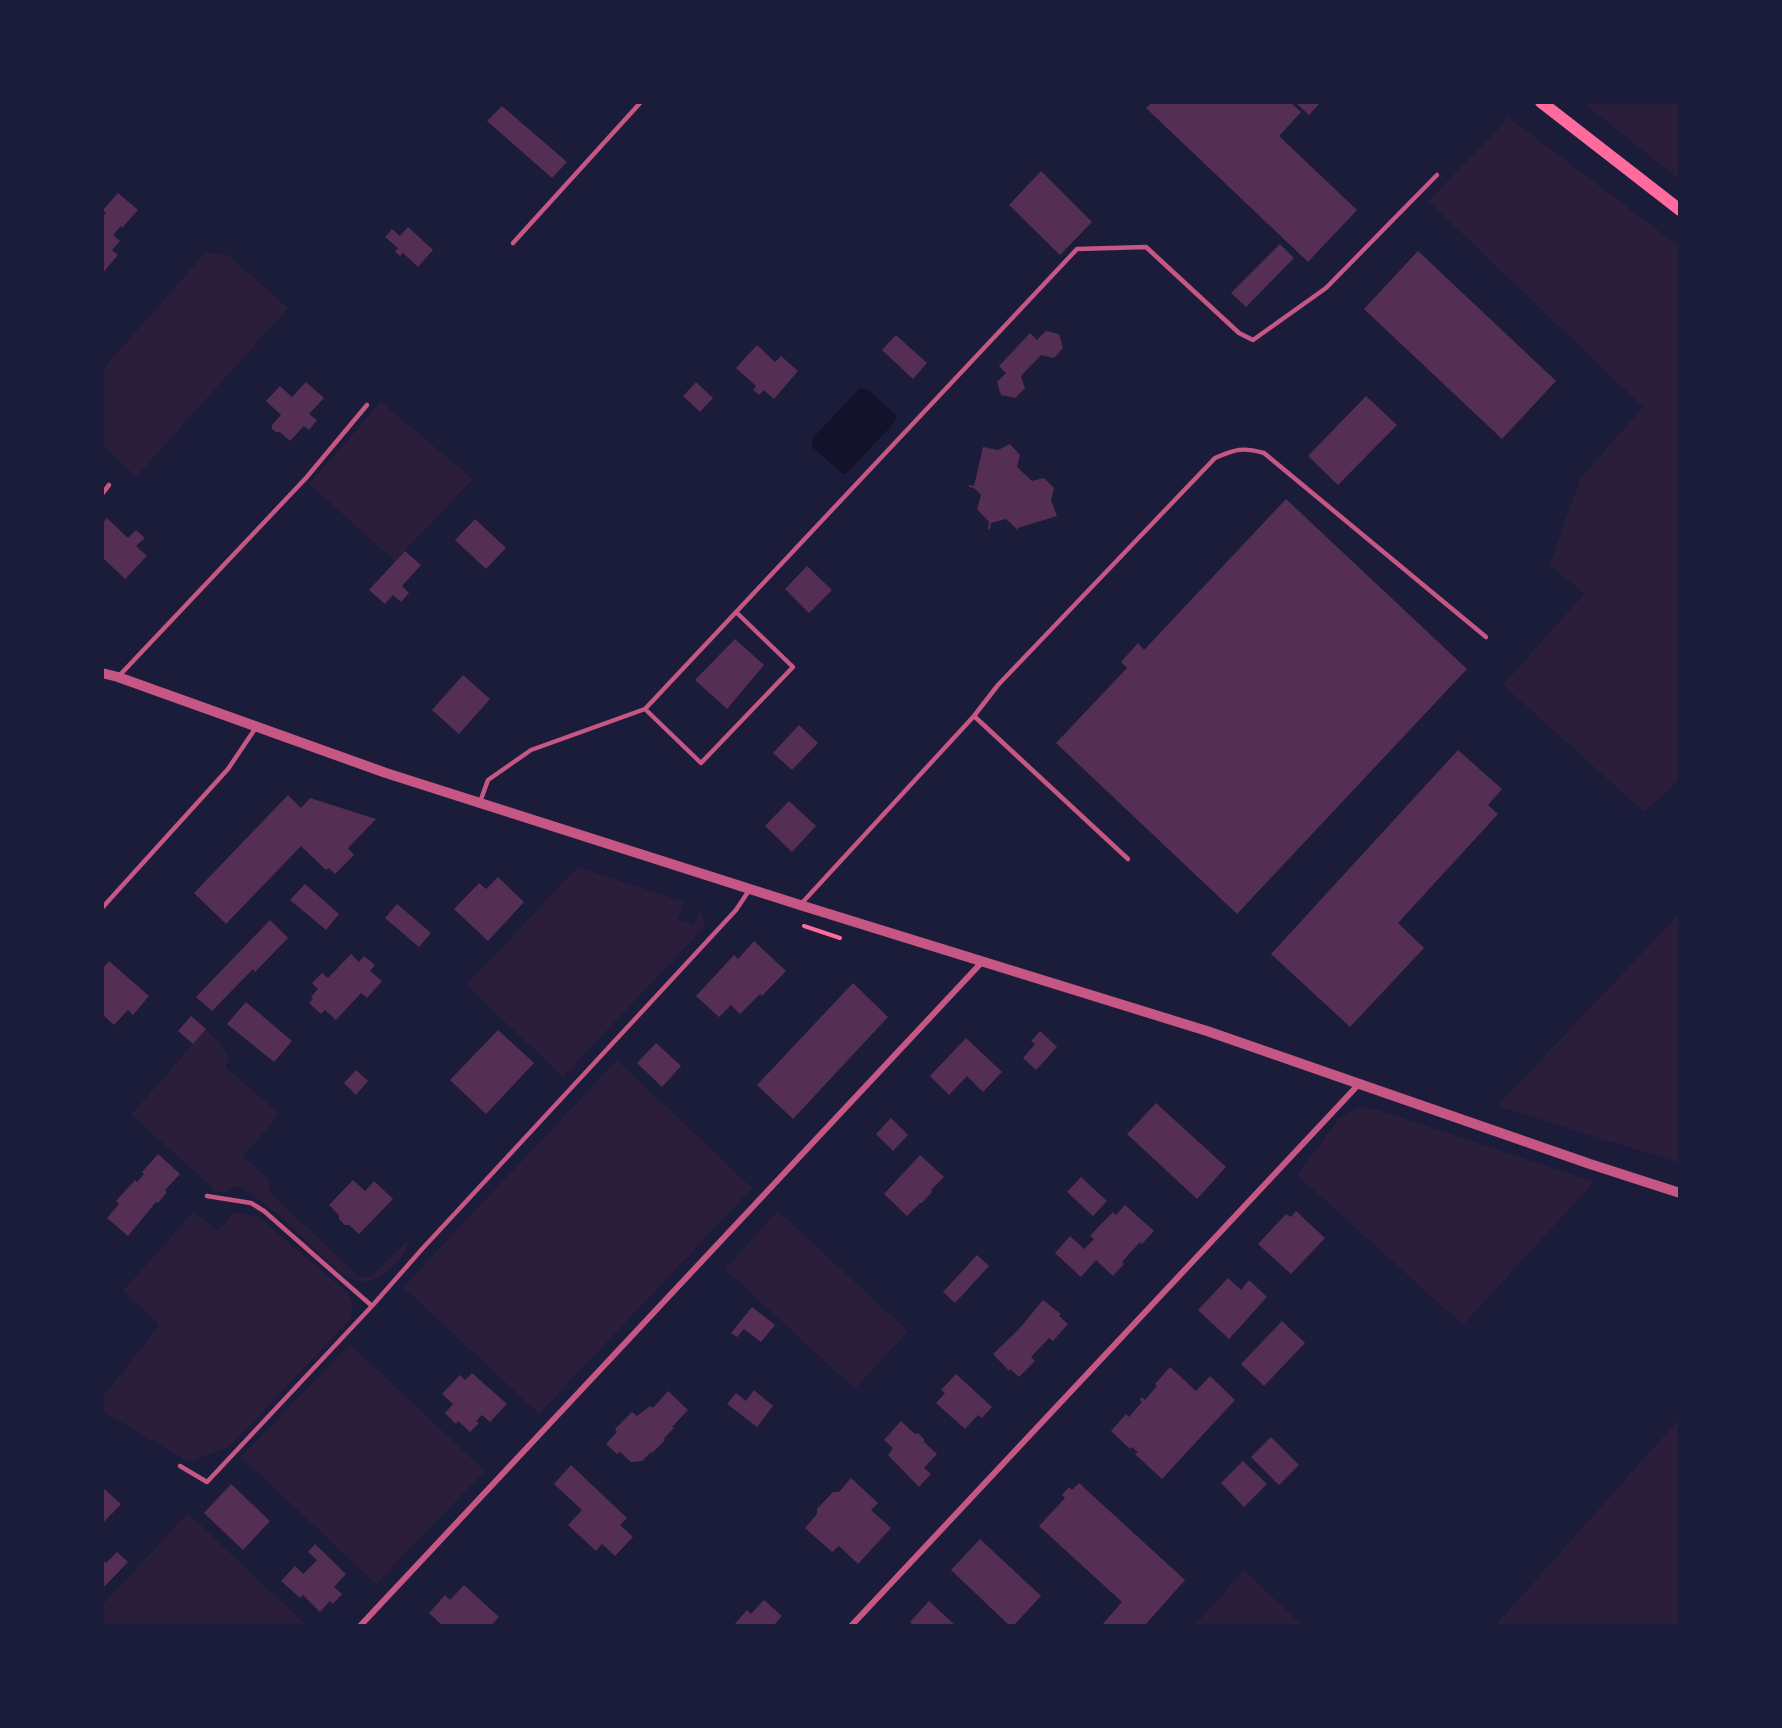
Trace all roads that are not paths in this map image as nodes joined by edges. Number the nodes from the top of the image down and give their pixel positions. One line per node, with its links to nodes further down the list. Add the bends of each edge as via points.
1 (641, 102): 5 (lane)
2 (1541, 102): 4 (main road)
3 (1437, 175): 9 (lane, via 1326,288 1252,340 1239,333 1146,247 1077,249)
4 (1680, 210)
5 (513, 243)
6 (367, 405): 12 (lane, via 306,478)
7 (109, 485): 8 (lane)
8 (102, 494)
9 (736, 612): 13 (lane); 13 (lane, via 793,668 702,763)
10 (1486, 637): 14 (lane, via 1264,453 1246,448 1215,458 998,685)
11 (102, 673): 12 (street)
12 (118, 677): 15 (street)
13 (645, 709): 16 (lane, via 531,750 488,780)
14 (974, 716): 17 (lane); 19 (lane)
15 (257, 726): 16 (street); 20 (lane, via 228,769)
16 (480, 802): 18 (street)
17 (1128, 859)
18 (750, 890): 19 (street); 25 (lane, via 736,910)
19 (800, 905): 21 (street)
20 (102, 908)
21 (983, 961): 22 (street, via 1232,1039); 27 (street)
22 (1359, 1084): 23 (street); 28 (street)
23 (1680, 1193)
24 (207, 1196): 25 (lane, via 251,1203 264,1211)
25 (372, 1306): 26 (lane, via 207,1482)
26 (180, 1466)
27 (360, 1626)
28 (850, 1626)

